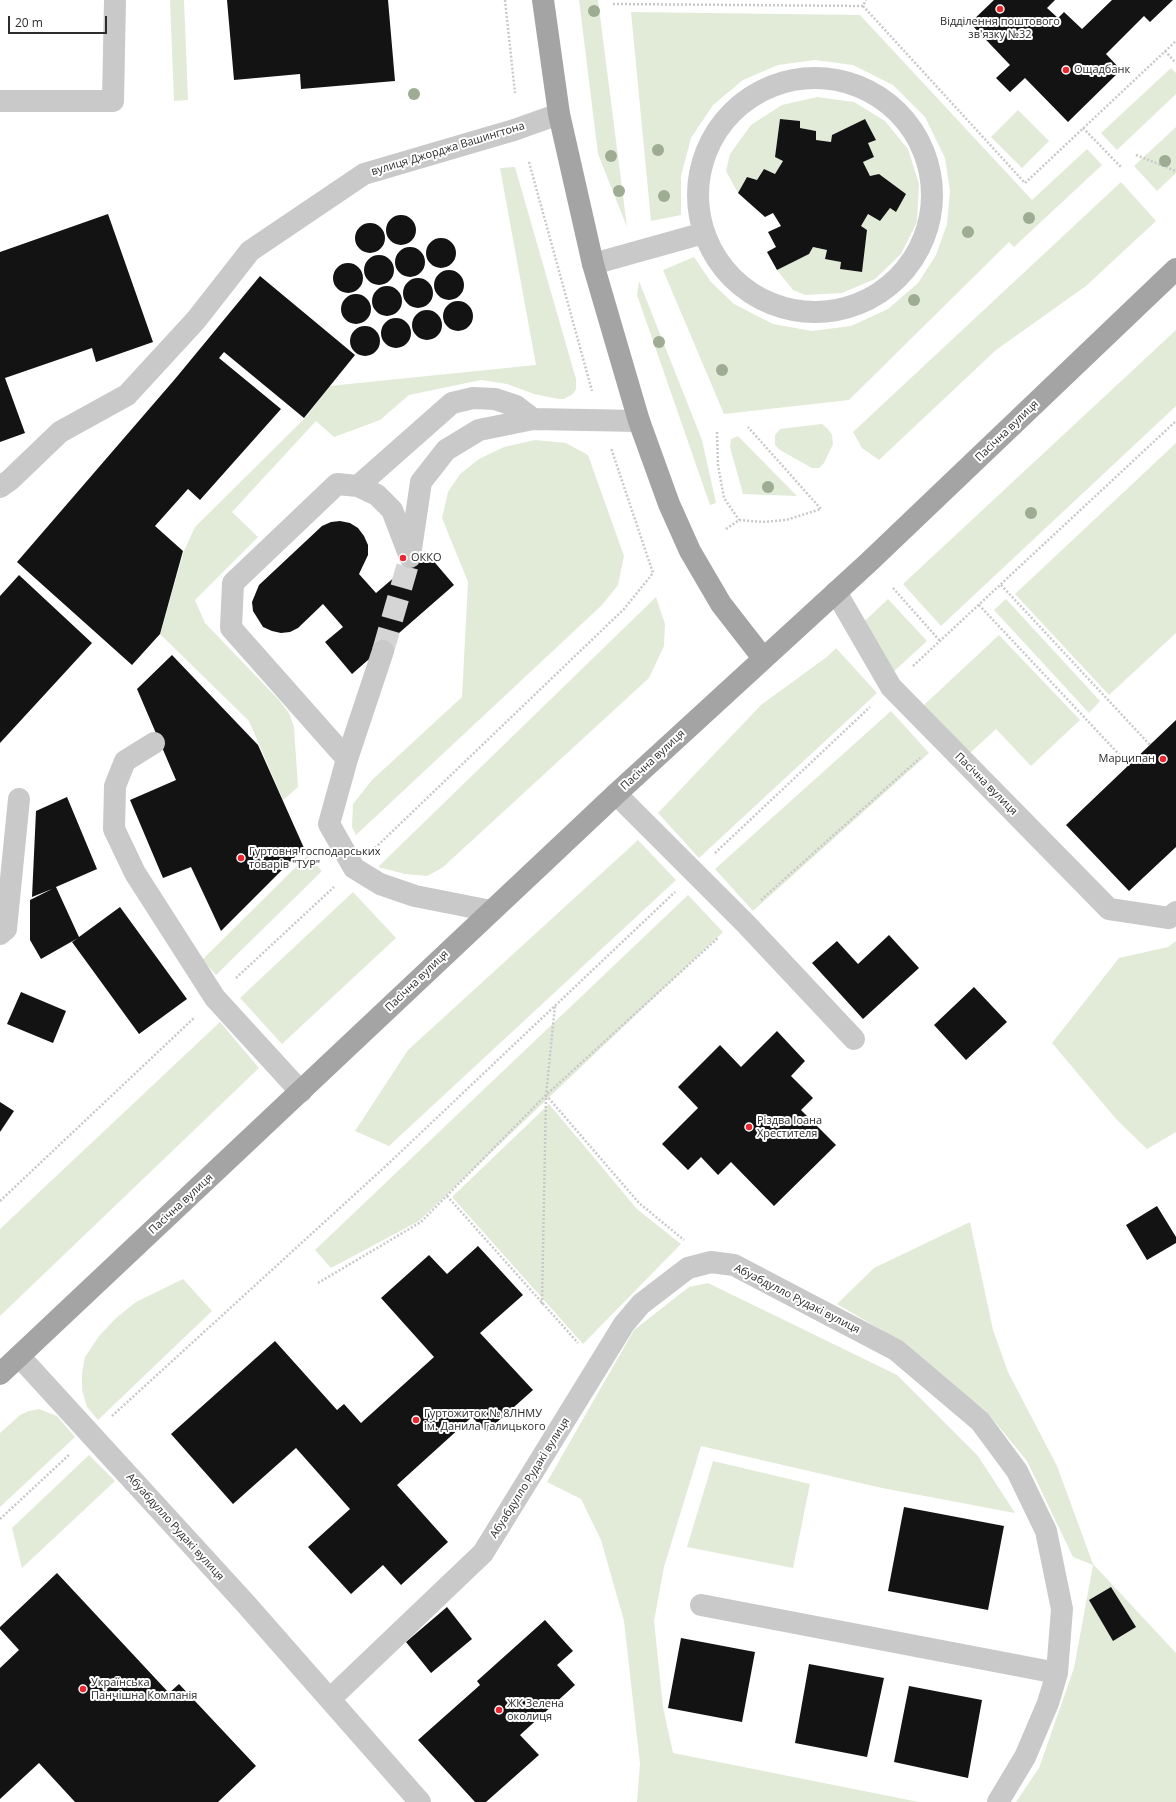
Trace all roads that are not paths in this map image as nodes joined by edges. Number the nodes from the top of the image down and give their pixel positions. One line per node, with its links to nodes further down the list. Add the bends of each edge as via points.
1 (115, 0): 3 (street, via 113,101)
2 (542, 0): 4 (main road)
3 (0, 101)
4 (559, 114): 6 (main road); 11 (street, вулиця Джорджа Вашингтона, via 514,130 364,174 250,251 196,320 127,395 60,432)
5 (704, 233): 5 (street, via 708,246 745,290 779,307 812,313 846,309 878,295 905,271 921,247 930,220 932,192 928,163 910,127 883,99 848,82 815,77 783,82 747,99 726,117 708,146 698,178 698,215); 6 (street)
6 (593, 264): 9 (main road)
7 (1176, 269): 12 (main road, Пасічна вулиця)
8 (533, 419): 9 (street); 10 (street, via 516,406 495,399 473,398 452,403); 10 (street, via 479,430 446,450 421,482 410,556 392,510 377,495)
9 (639, 421): 14 (main road, via 690,551 721,604)
10 (358, 486): 16 (street, via 337,484 233,583 231,628)
11 (0, 487)
12 (836, 592): 14 (main road, Пасічна вулиця); 20 (street, Пасічна вулиця, via 891,687 1109,909 1169,918)
13 (383, 651): 16 (street)
14 (763, 658): 17 (main road, Пасічна вулиця)
15 (154, 743): 23 (street, via 125,761 115,786 114,829 135,873 215,998)
16 (347, 759): 19 (street, via 329,824 354,868 380,884 415,896)
17 (616, 794): 19 (main road, Пасічна вулиця); 22 (street)
18 (19, 799): 21 (street, via 6,929)
19 (491, 911): 23 (main road, Пасічна вулиця)
20 (1176, 912)
21 (0, 934)
22 (854, 1039)
23 (301, 1092): 24 (main road, Пасічна вулиця)
24 (19, 1356): 25 (main road, Пасічна вулиця); 28 (street, Абуабдулло Рудакі вулиця)
25 (0, 1374)
26 (701, 1605): 27 (street)
27 (1057, 1672): 28 (street, Абуабдулло Рудакі вулиця, via 1062,1609 1046,1531 1017,1471 980,1421 896,1350 734,1265 711,1262 688,1268 642,1304 624,1324 483,1553); 30 (street, Абуабдулло Рудакі вулиця, via 1048,1703 1025,1757)
28 (330, 1699): 29 (street, Абуабдулло Рудакі вулиця)
29 (420, 1802)
30 (998, 1802)

